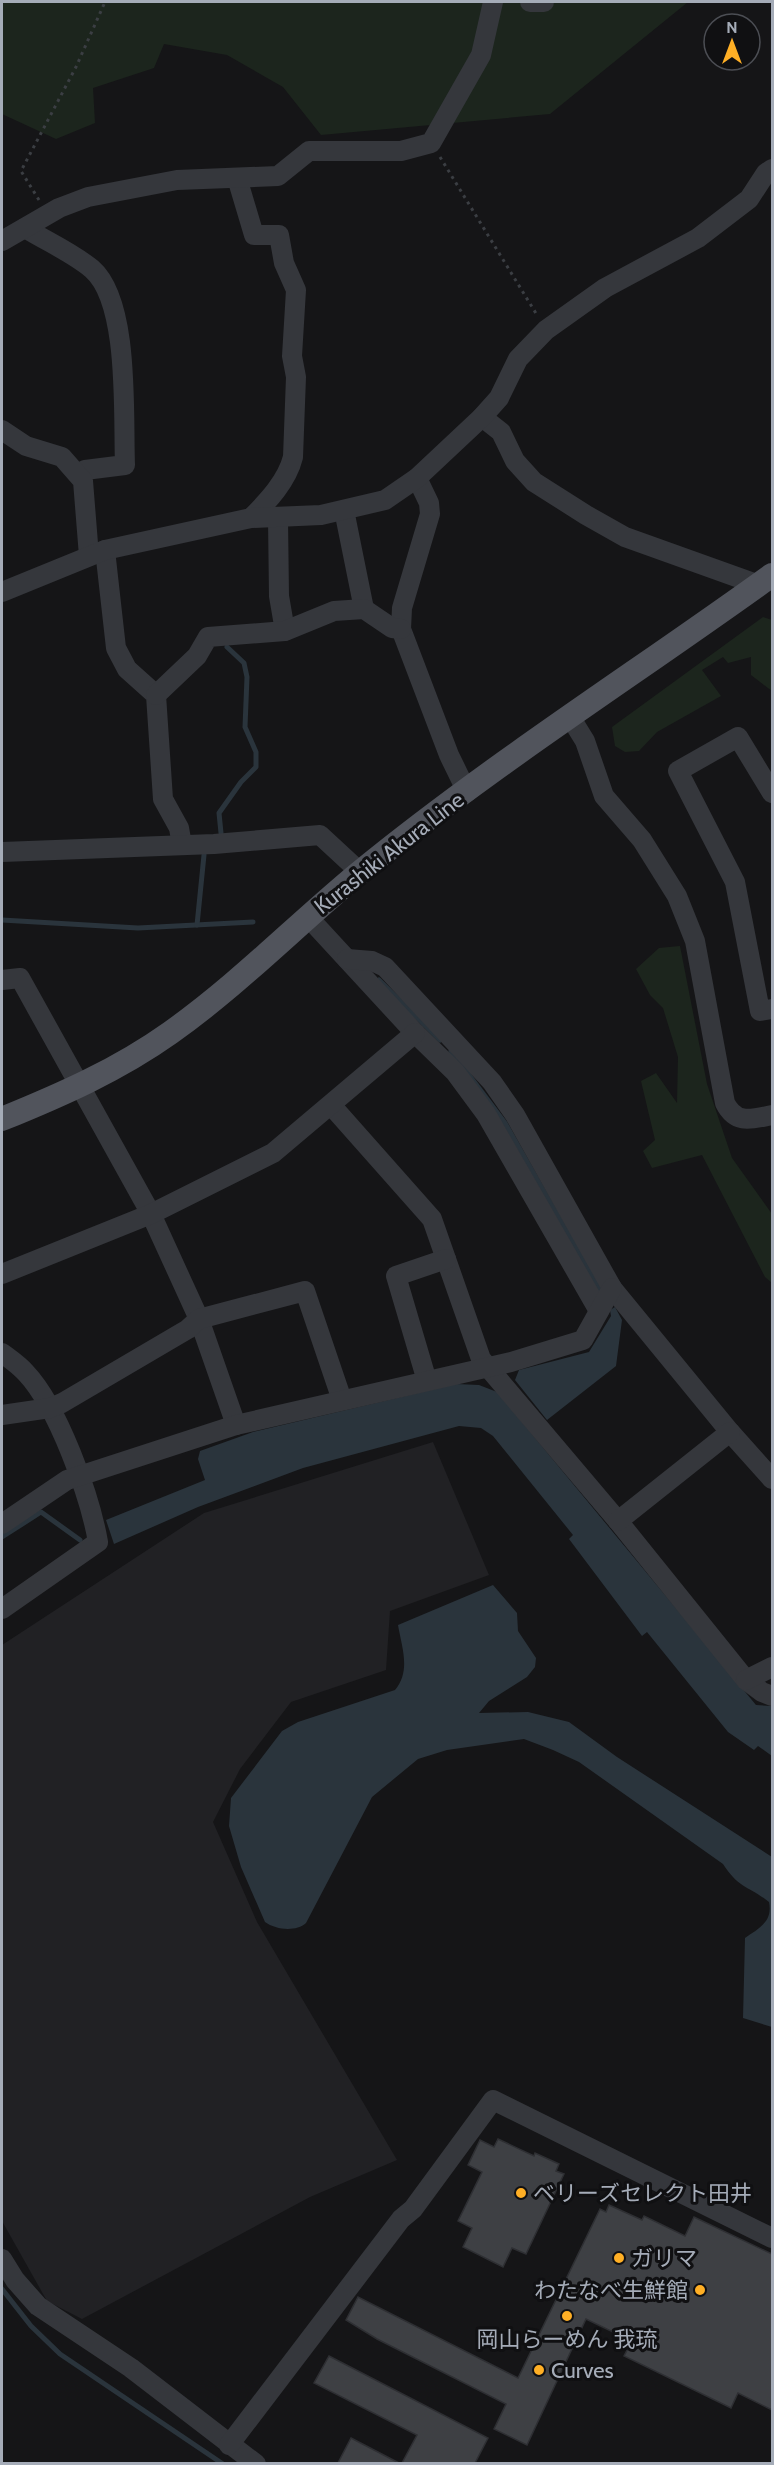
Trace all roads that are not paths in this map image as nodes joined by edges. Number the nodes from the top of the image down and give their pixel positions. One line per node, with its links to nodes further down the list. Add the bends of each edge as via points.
1 (493, 2): 5 (street, via 481,55 431,143 401,151 309,151 278,176)
2 (530, 2): 3 (street)
3 (544, 2)
4 (772, 169): 8 (street, via 748,199 698,238 605,288 546,330 519,359 499,398)
5 (237, 178): 6 (street, via 177,180 88,197); 13 (street, via 254,235 279,235 284,263 296,290 293,457 290,469)
6 (25, 228): 7 (street); 10 (street, via 93,269 110,295 118,322 125,465)
7 (2, 241)
8 (483, 417): 11 (street); 16 (street, via 501,432 515,461 534,482 586,515 625,537)
9 (2, 430): 10 (street, via 26,447 62,457)
10 (78, 474): 15 (street, via 83,481)
11 (417, 478): 12 (street, via 385,500); 19 (street, via 430,514 402,608)
12 (344, 510): 14 (street); 18 (street)
13 (251, 518): 14 (street); 15 (street)
14 (278, 519): 20 (street, via 279,596)
15 (97, 553): 17 (street); 21 (street, via 116,648 127,669)
16 (766, 580): 22 (main road, Kurashiki Akura Line)
17 (2, 592)
18 (364, 609): 19 (street, via 392,628); 20 (street, via 334,610)
19 (401, 629): 23 (street)
20 (285, 631): 21 (street, via 208,637 197,656)
21 (156, 695): 25 (street, via 163,799 179,828)
22 (570, 715): 23 (main road, Kurashiki Akura Line); 35 (street, via 585,741 604,796 642,840 677,896 695,941 724,1103 734,1116 745,1121)
23 (467, 792): 27 (main road, Kurashiki Akura Line)
24 (772, 793): 31 (street, via 738,737 678,771 735,882 760,1011)
25 (182, 845): 26 (street); 27 (street, via 320,835)
26 (2, 852)
27 (360, 872): 28 (main road, Kurashiki Akura Line)
28 (308, 917): 29 (street); 33 (main road, Kurashiki Akura Line, via 170,1033)
29 (347, 958): 32 (street); 40 (street, via 385,967 492,1082 515,1115)
30 (2, 980): 33 (street, via 20,978)
31 (772, 1010)
32 (415, 1034): 34 (street); 40 (street, via 455,1072 486,1114)
33 (79, 1088): 36 (main road, Kurashiki Akura Line); 37 (street)
34 (331, 1105): 37 (street, via 273,1153); 38 (street, via 432,1219)
35 (772, 1115)
36 (2, 1119)
37 (151, 1214): 39 (street); 41 (street)
38 (446, 1258): 43 (street, via 481,1359); 44 (street, via 396,1276)
39 (2, 1274)
40 (605, 1300): 43 (street, via 584,1340); 49 (street)
41 (199, 1319): 45 (street, via 305,1292); 46 (street); 48 (street)
42 (2, 1353): 46 (street, via 26,1373)
43 (488, 1367): 44 (street); 52 (street)
44 (428, 1381): 45 (street)
45 (342, 1401): 48 (street)
46 (50, 1408): 47 (street); 50 (street)
47 (2, 1415)
48 (236, 1425): 50 (street)
49 (730, 1432): 51 (street); 52 (street)
50 (78, 1476): 53 (street); 54 (street, via 97,1534)
51 (772, 1479)
52 (618, 1521): 56 (street)
53 (2, 1524)
54 (2, 1610)
55 (772, 1667): 56 (street)
56 (746, 1680): 57 (street)
57 (772, 1696)
58 (772, 2238): 60 (street, via 493,2100)
59 (2, 2259): 60 (street, via 38,2306 131,2368)
60 (229, 2445): 61 (street)
61 (256, 2463)

